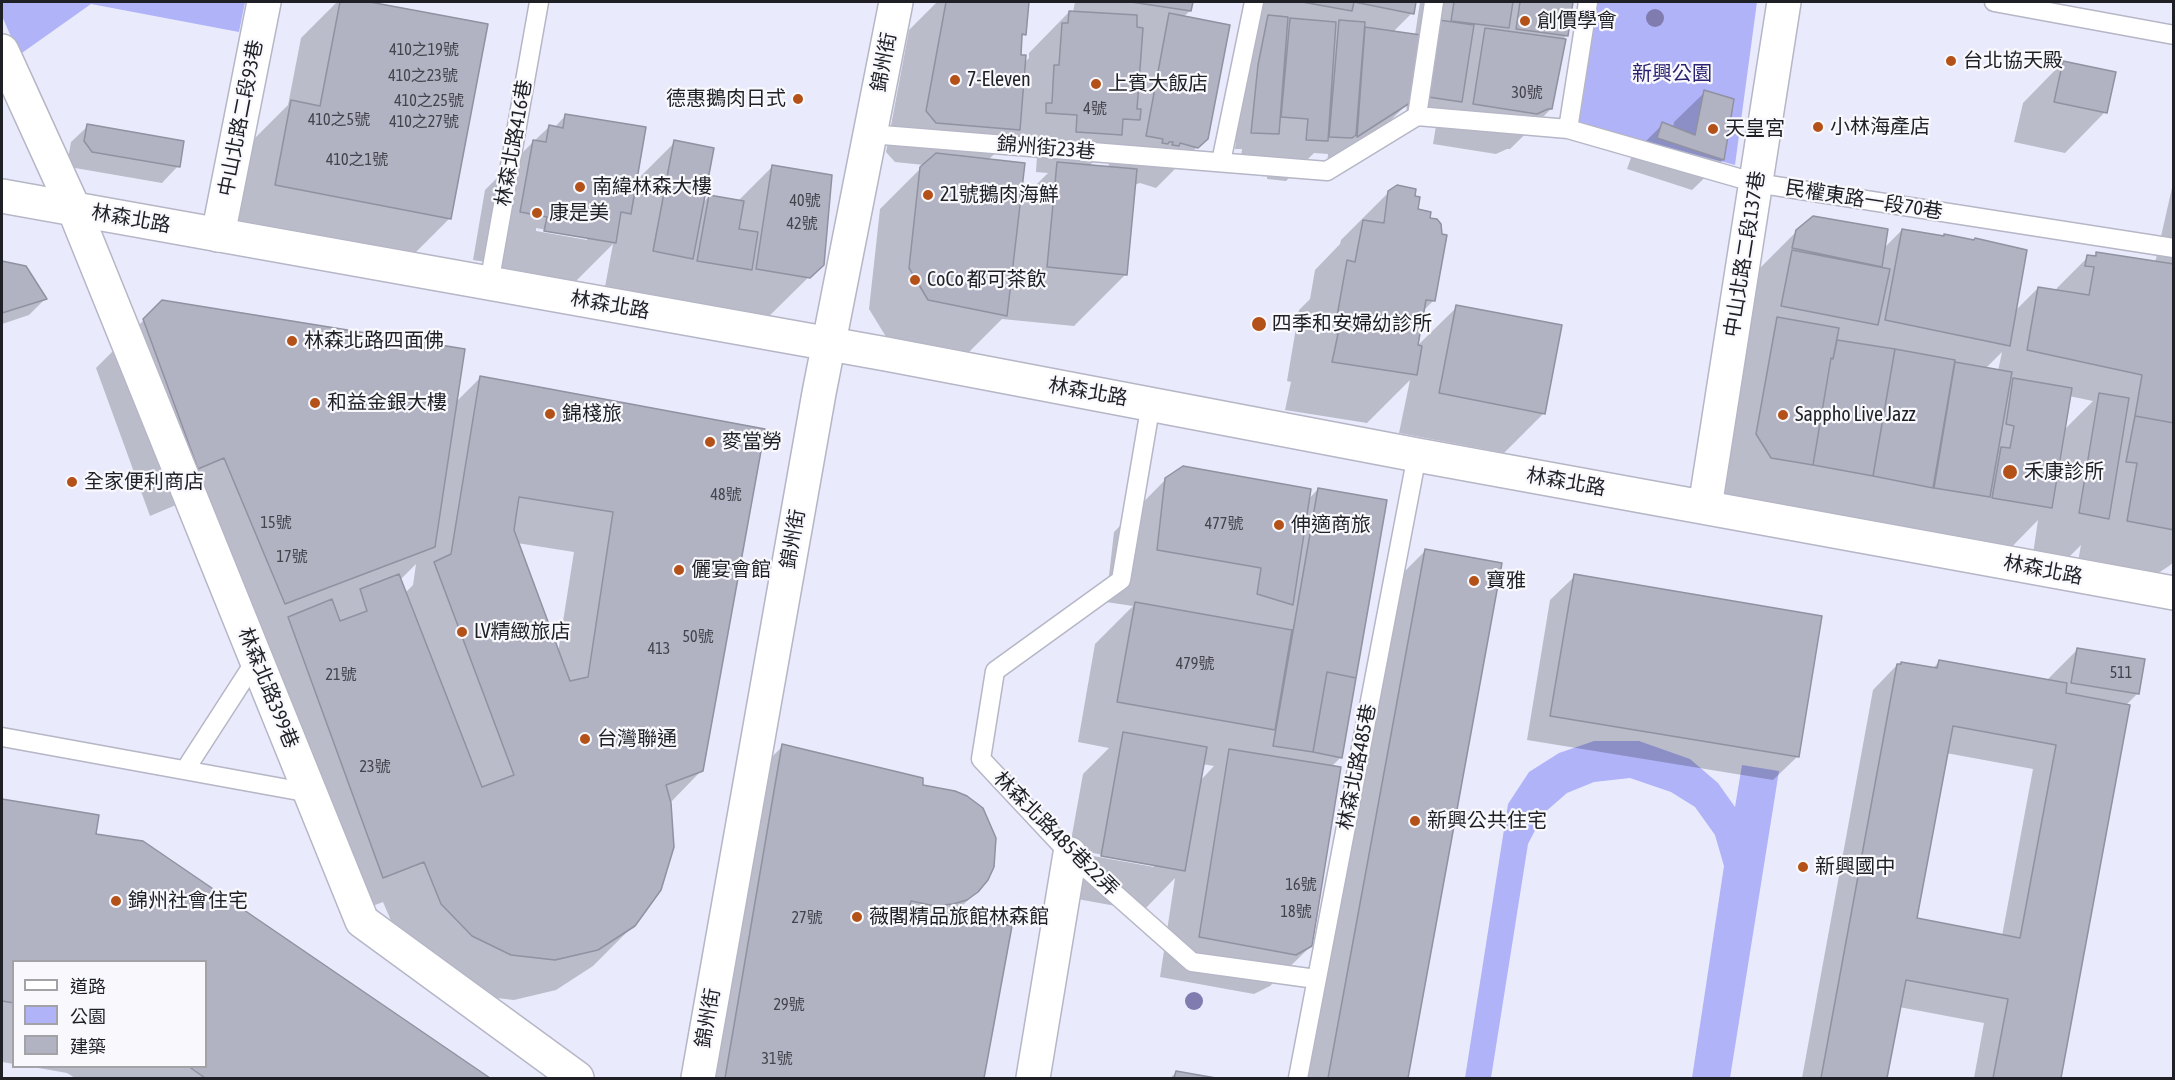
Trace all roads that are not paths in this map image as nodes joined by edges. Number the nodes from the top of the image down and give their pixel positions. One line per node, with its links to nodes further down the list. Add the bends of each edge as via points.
1 (264, 2): 19 (street, 中山北路二段93巷)
2 (539, 2): 21 (lane, 林森北路416巷)
3 (896, 2): 14 (street, 錦州街)
4 (1254, 2): 15 (lane)
5 (1434, 2): 12 (lane)
6 (1588, 2): 13 (lane)
7 (1784, 2): 16 (street, 中山北路二段137巷)
8 (1994, 2): 9 (lane)
9 (2093, 10): 10 (lane)
10 (2174, 35)
11 (2, 51): 18 (street, 林森北路399巷)
12 (1417, 116): 13 (lane, 民權東路一段70巷); 15 (lane, 錦州街23巷, via 1327,171)
13 (1568, 129): 16 (lane, 民權東路一段70巷)
14 (870, 134): 15 (lane, 錦州街23巷); 22 (street, 錦州街)
15 (1221, 162)
16 (1756, 183): 20 (lane, 民權東路一段70巷); 25 (street, 中山北路二段137巷)
17 (2, 196): 18 (street, 林森北路)
18 (74, 209): 19 (street, 林森北路); 27 (street, 林森北路399巷)
19 (218, 235): 21 (street, 林森北路)
20 (2174, 248)
21 (489, 284): 22 (street, 林森北路)
22 (829, 344): 23 (street, 林森北路); 34 (street, 錦州街)
23 (1151, 403): 24 (street, 林森北路); 31 (lane, 林森北路485巷22弄, via 1121,580 995,671 981,759)
24 (1417, 455): 25 (street, 林森北路); 32 (lane, 林森北路485巷)
25 (1705, 507): 26 (street, 林森北路)
26 (2174, 593)
27 (256, 660): 29 (lane); 30 (street, 林森北路399巷)
28 (2, 737): 29 (lane)
29 (186, 770): 30 (lane)
30 (310, 793): 33 (street, 林森北路399巷, via 362,921)
31 (1070, 854): 32 (lane, 林森北路485巷22弄, via 1192,962); 35 (street)
32 (1316, 980): 36 (lane, 林森北路485巷)
33 (577, 1078)
34 (698, 1078)
35 (1033, 1078)
36 (1298, 1078)

